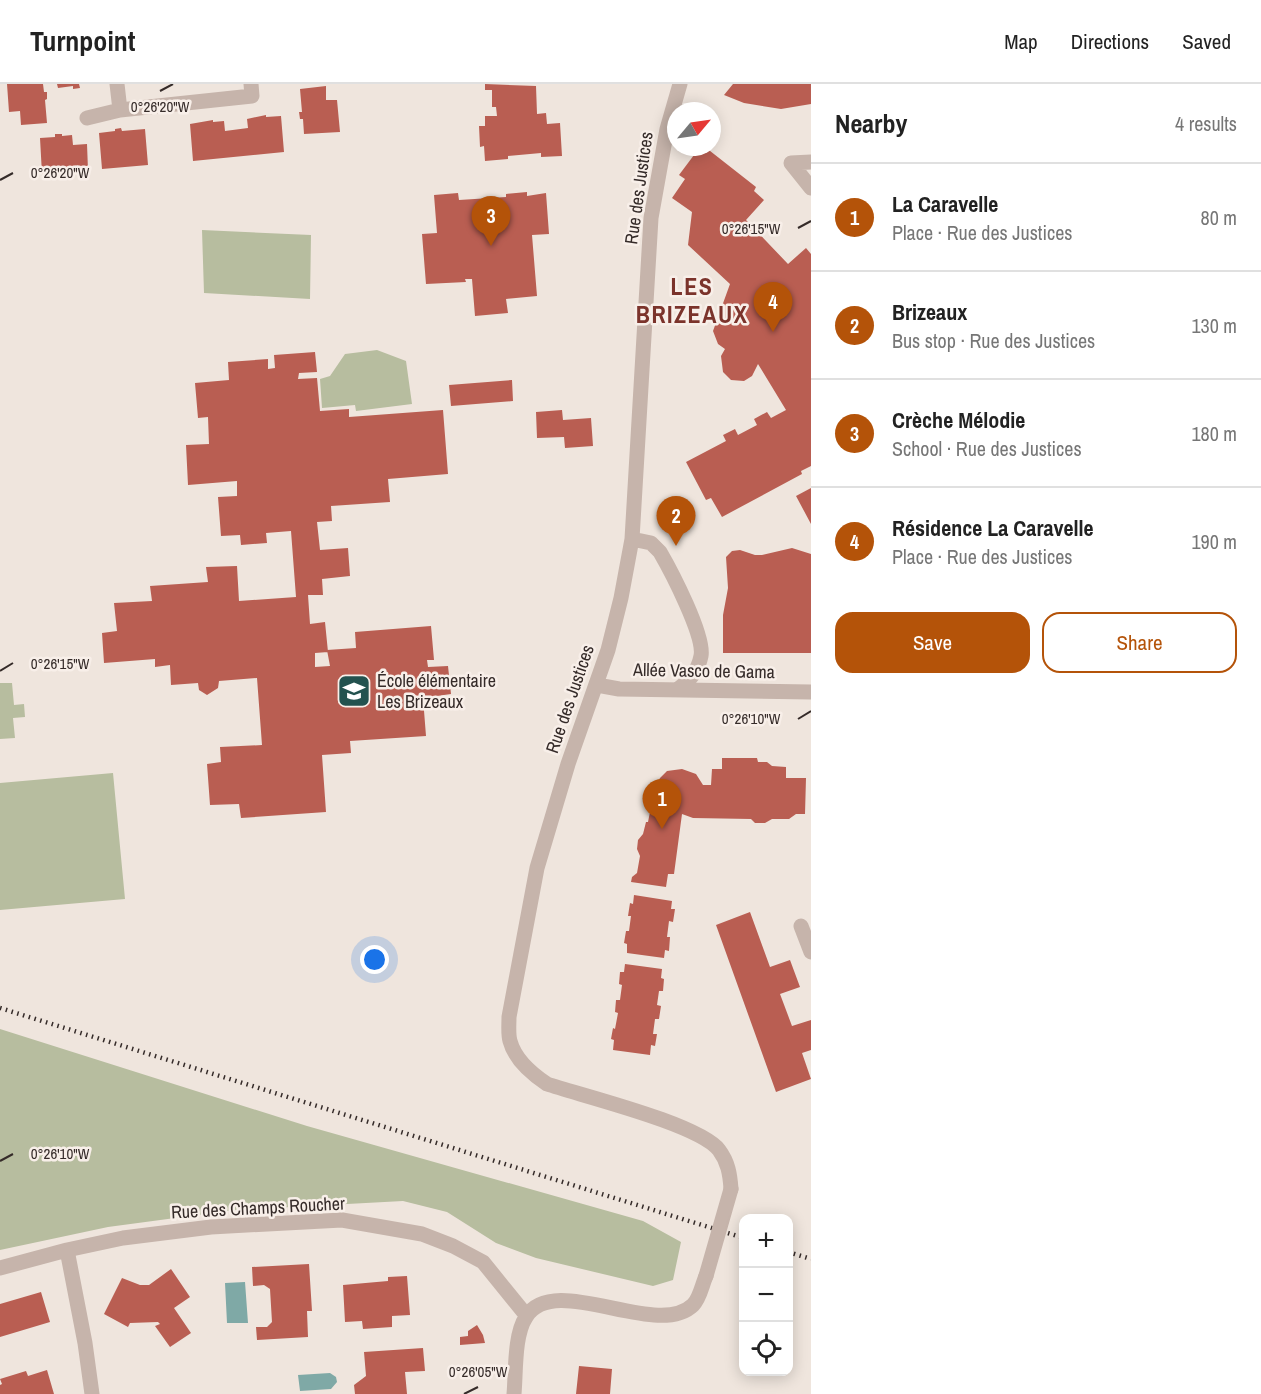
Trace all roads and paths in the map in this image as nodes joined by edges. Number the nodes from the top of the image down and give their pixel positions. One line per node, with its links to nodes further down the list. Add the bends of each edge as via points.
1 (117, 84): 4 (street)
2 (251, 84): 4 (street, via 252,96)
3 (680, 84): 8 (street, Rue des Justices, via 667,129 651,218)
4 (120, 110): 5 (street)
5 (87, 118)
6 (811, 162): 7 (street, via 791,163)
7 (811, 188)
8 (632, 539): 9 (street, Rue des Justices, via 621,598); 10 (street, via 651,543 660,552 698,631 702,653 698,668)
9 (597, 685): 10 (street, Allée Vasco de Gama); 16 (street, Rue des Justices, bridge, via 537,868 509,1017 510,1041 520,1061 548,1084 648,1115 705,1138 725,1159 731,1189 706,1276 696,1301 686,1310 675,1315 648,1314 573,1300 548,1302)
10 (678, 689): 11 (street, Allée Vasco de Gama)
11 (811, 692)
12 (801, 926): 13 (street)
13 (811, 952)
14 (67, 1250): 15 (street, Rue des Champs Roucher); 16 (street, Rue des Champs Roucher, via 123,1238 211,1227 342,1220 422,1234 453,1246 483,1262); 17 (street)
15 (0, 1268)
16 (526, 1315): 18 (street, via 519,1338)
17 (92, 1394)
18 (514, 1394)

